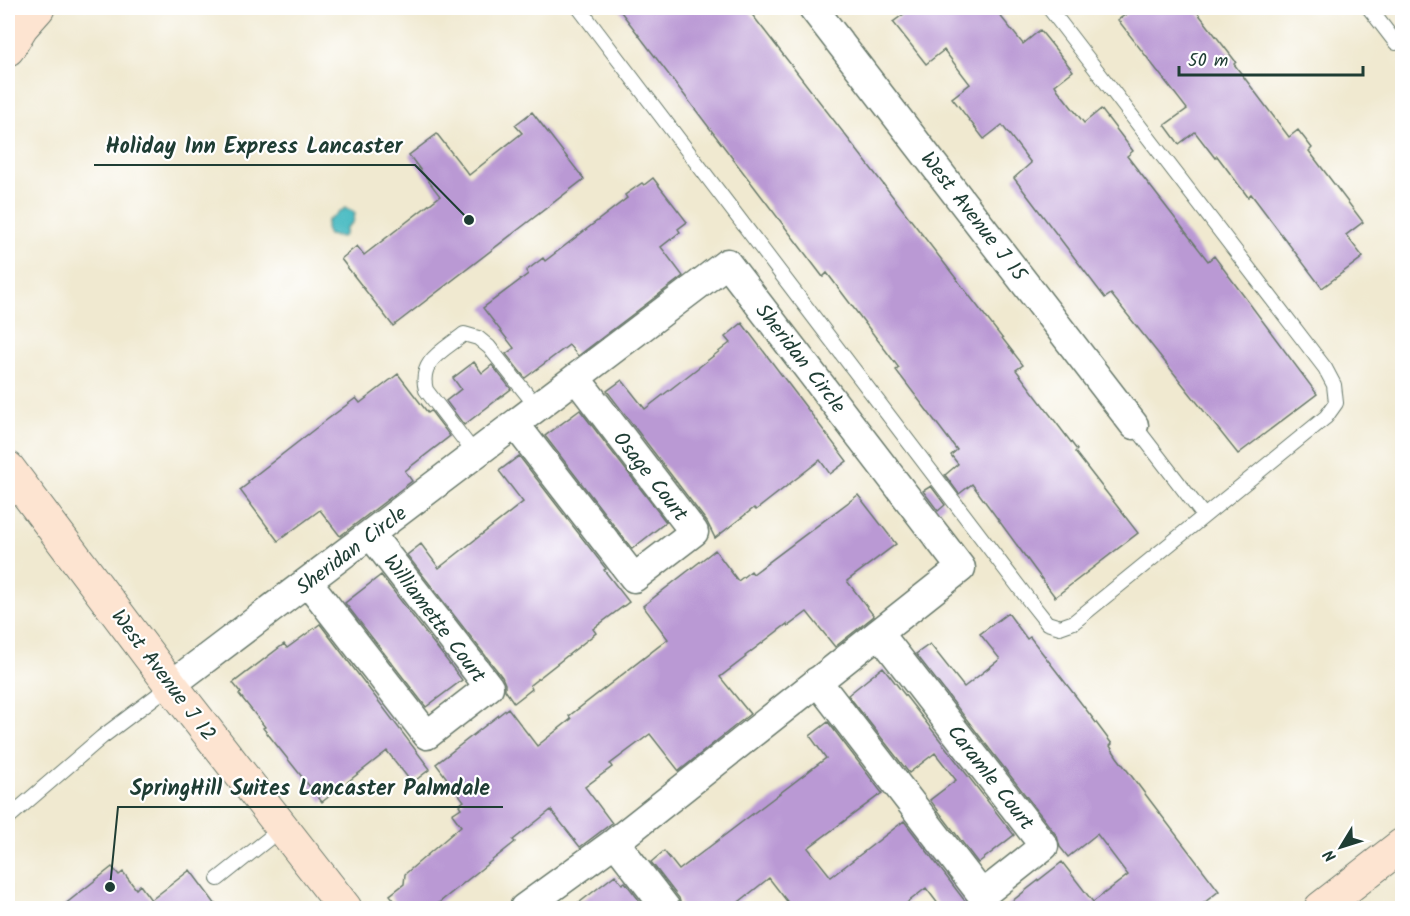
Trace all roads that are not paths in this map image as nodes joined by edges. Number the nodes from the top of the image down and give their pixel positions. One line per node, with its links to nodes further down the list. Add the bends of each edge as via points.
1 (38, 8): 7 (street)
2 (579, 8): 13 (lane, via 1047,623 1060,627 1074,622)
3 (813, 8): 10 (street, West Avenue J 15)
4 (1049, 8): 13 (lane, via 1325,368 1334,385 1336,403 1326,417)
5 (1369, 8): 6 (lane)
6 (1400, 44)
7 (8, 49)
8 (576, 378): 9 (street, Sheridan Circle); 9 (street, Osage Court, via 694,532 634,578); 16 (street, Sheridan Circle, via 727,263 961,568)
9 (526, 415): 11 (street, Sheridan Circle); 11 (lane, via 489,346 464,334 427,364 423,378 426,390)
10 (1134, 425): 13 (lane)
11 (475, 454): 14 (street, Sheridan Circle)
12 (8, 468): 18 (street, West Avenue J 12)
13 (1204, 516)
14 (371, 535): 15 (street, Sheridan Circle); 15 (street, Williamette Court, via 489,687 428,735)
15 (308, 582): 18 (street, Sheridan Circle)
16 (879, 633): 17 (street, Sheridan Circle); 17 (street, Caramle Court, via 1044,846 982,895)
17 (817, 681): 21 (street, Sheridan Circle)
18 (171, 685): 19 (lane, via 102,737); 20 (street, West Avenue J 12)
19 (8, 818)
20 (282, 828): 23 (lane); 25 (street, West Avenue J 12)
21 (615, 842): 24 (street, Sheridan Circle); 27 (street)
22 (1402, 845): 28 (street)
23 (218, 879)
24 (555, 899): 26 (street, Sheridan Circle)
25 (345, 909)
26 (524, 909)
27 (666, 909)
28 (1321, 909)

